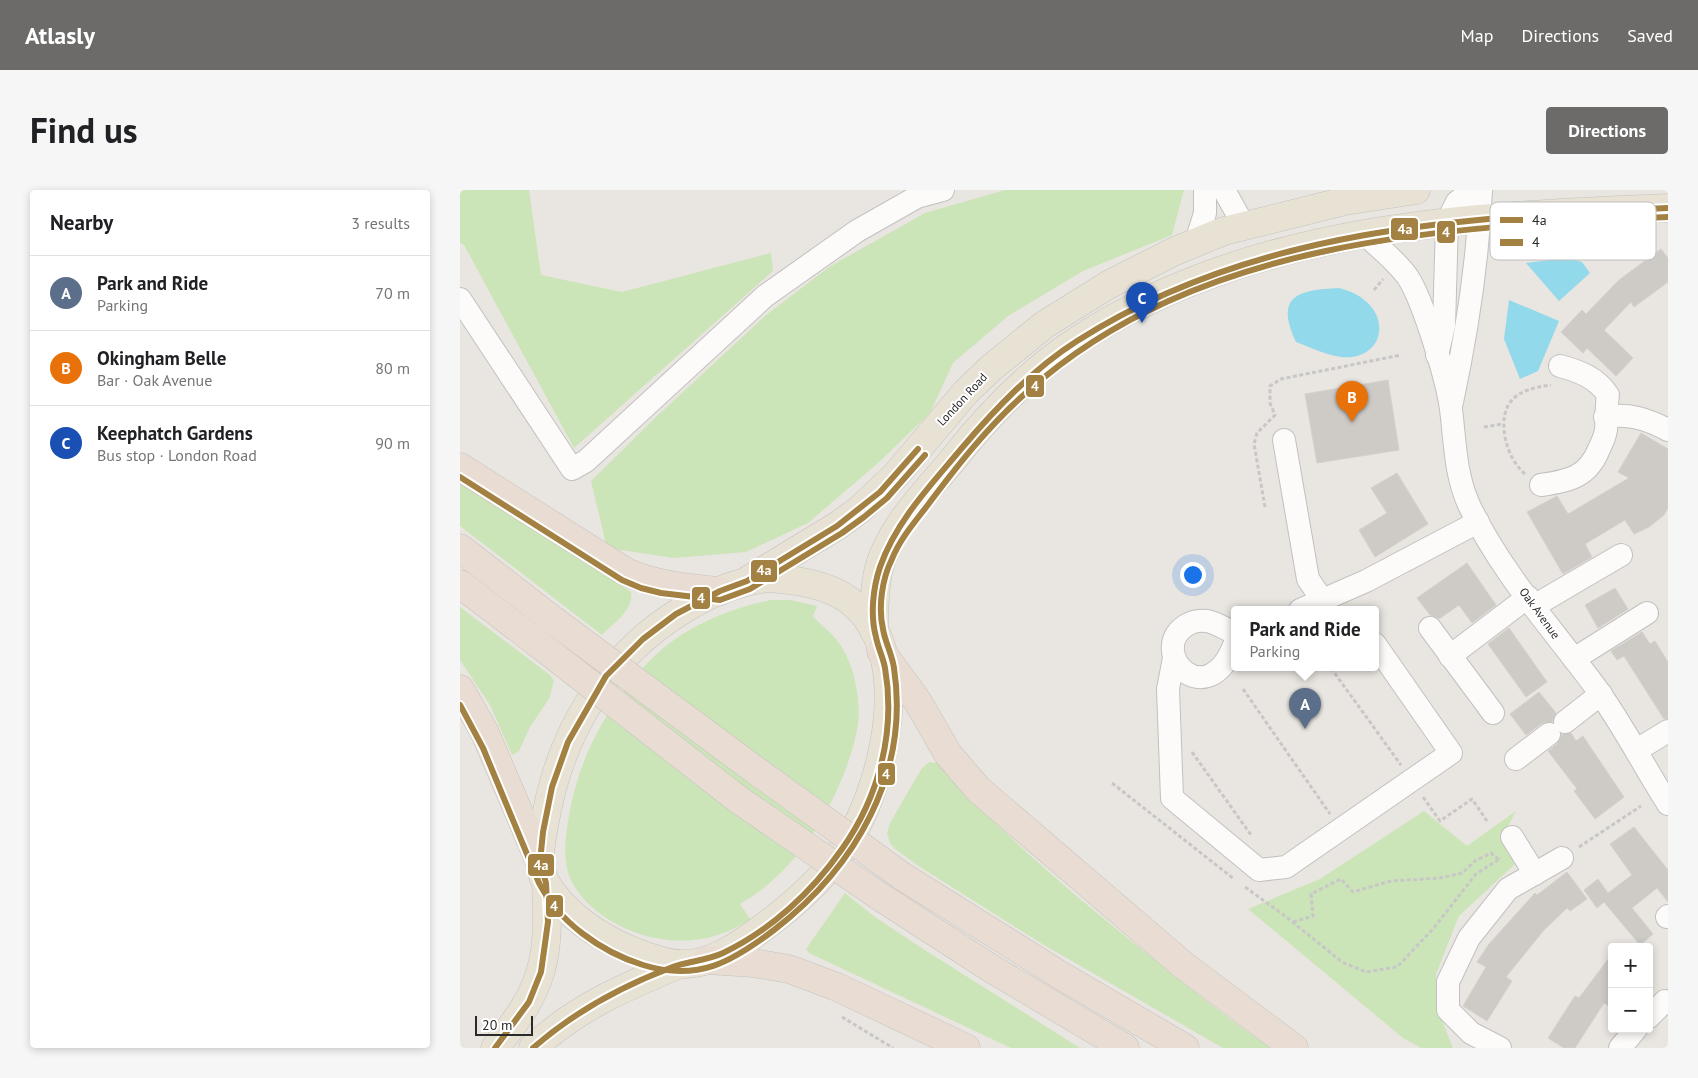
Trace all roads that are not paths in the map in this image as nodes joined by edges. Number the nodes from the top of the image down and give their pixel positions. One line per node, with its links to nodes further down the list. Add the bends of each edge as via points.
1 (943, 190): 14 (street, via 917,197 857,231 765,296 586,460 572,469)
2 (1205, 190): 12 (street, via 1205,213)
3 (1224, 190): 10 (street)
4 (1416, 190): 10 (main road, London Road, via 1345,201)
5 (1473, 190): 9 (street, Oak Avenue, via 1457,202)
6 (1481, 190): 8 (street, Oak Avenue)
7 (1490, 218): 8 (main road)
8 (1480, 219): 9 (main road); 17 (street, Oak Avenue, via 1462,357)
9 (1447, 222): 11 (main road); 15 (street, Oak Avenue, via 1444,326)
10 (1244, 226): 12 (main road, London Road); 13 (main road)
11 (1364, 234): 13 (main road); 15 (street, Oak Avenue, via 1396,264 1415,290)
12 (1196, 242): 26 (main road, London Road, via 1079,301 1022,342 966,392 873,498 837,526)
13 (1256, 260): 35 (main road, via 1181,286 1121,315 1057,355 1009,397 964,445 894,536 878,575)
14 (460, 300)
15 (1437, 355): 17 (street, Oak Avenue)
16 (1556, 375): 18 (street, via 1582,372 1602,385 1608,395)
17 (1450, 406): 23 (street, Oak Avenue, via 1456,464)
18 (1605, 417): 19 (street, via 1622,414 1648,419); 22 (street, via 1606,431 1593,463 1566,482)
19 (1668, 430)
20 (1284, 440): 29 (street, via 1308,579)
21 (460, 466): 28 (highway, via 626,572 663,584)
22 (1541, 485)
23 (1478, 522): 29 (street); 30 (street, Oak Avenue)
24 (460, 548): 61 (highway, bridge, via 902,876 1076,985)
25 (1621, 554): 30 (street)
26 (747, 581): 28 (main road); 35 (main road, via 769,578 793,580 833,591 860,610)
27 (460, 584): 60 (highway, bridge, via 739,800 1000,974)
28 (720, 591): 50 (main road, via 659,625 606,676 560,762 547,810)
29 (1339, 601): 31 (street)
30 (1531, 601): 38 (street); 40 (street, Oak Avenue)
31 (1317, 606)
32 (1647, 613): 40 (street)
33 (1430, 628): 38 (street)
34 (1231, 631): 39 (street, via 1208,621 1189,623 1176,636)
35 (878, 641): 52 (main road, via 888,699 884,747 875,788 849,840 786,910 744,941); 62 (highway, via 948,754 978,789 1182,964)
36 (1379, 650): 39 (street, via 1451,753 1286,867 1259,870 1172,798 1168,689)
37 (1231, 651): 39 (street, via 1224,666 1208,676 1190,675)
38 (1450, 656): 43 (street)
39 (1174, 658)
40 (1574, 659): 42 (street, Oak Avenue)
41 (460, 689): 50 (highway, via 486,733)
42 (1601, 694): 45 (street, Oak Avenue); 46 (street)
43 (1493, 713)
44 (1668, 731): 45 (street)
45 (1637, 750): 47 (street, Oak Avenue)
46 (1516, 759)
47 (1668, 804)
48 (1515, 842): 51 (street)
49 (1562, 858): 51 (street)
50 (543, 872): 53 (main road, via 562,903 608,940 649,957); 57 (main road, via 548,922 541,972 529,1002)
51 (1535, 874): 63 (street, via 1508,889 1469,938 1448,982 1448,1010 1471,1033)
52 (707, 960): 53 (main road); 59 (highway, via 754,962 789,969 837,987)
53 (680, 964): 58 (main road, via 596,1001 564,1021)
54 (1665, 1001): 55 (street)
55 (1653, 1013)
56 (1633, 1033): 64 (street)
57 (495, 1048)
58 (533, 1048)
59 (966, 1048)
60 (1125, 1048)
61 (1185, 1048)
62 (1294, 1048)
63 (1500, 1048)
64 (1620, 1048)

